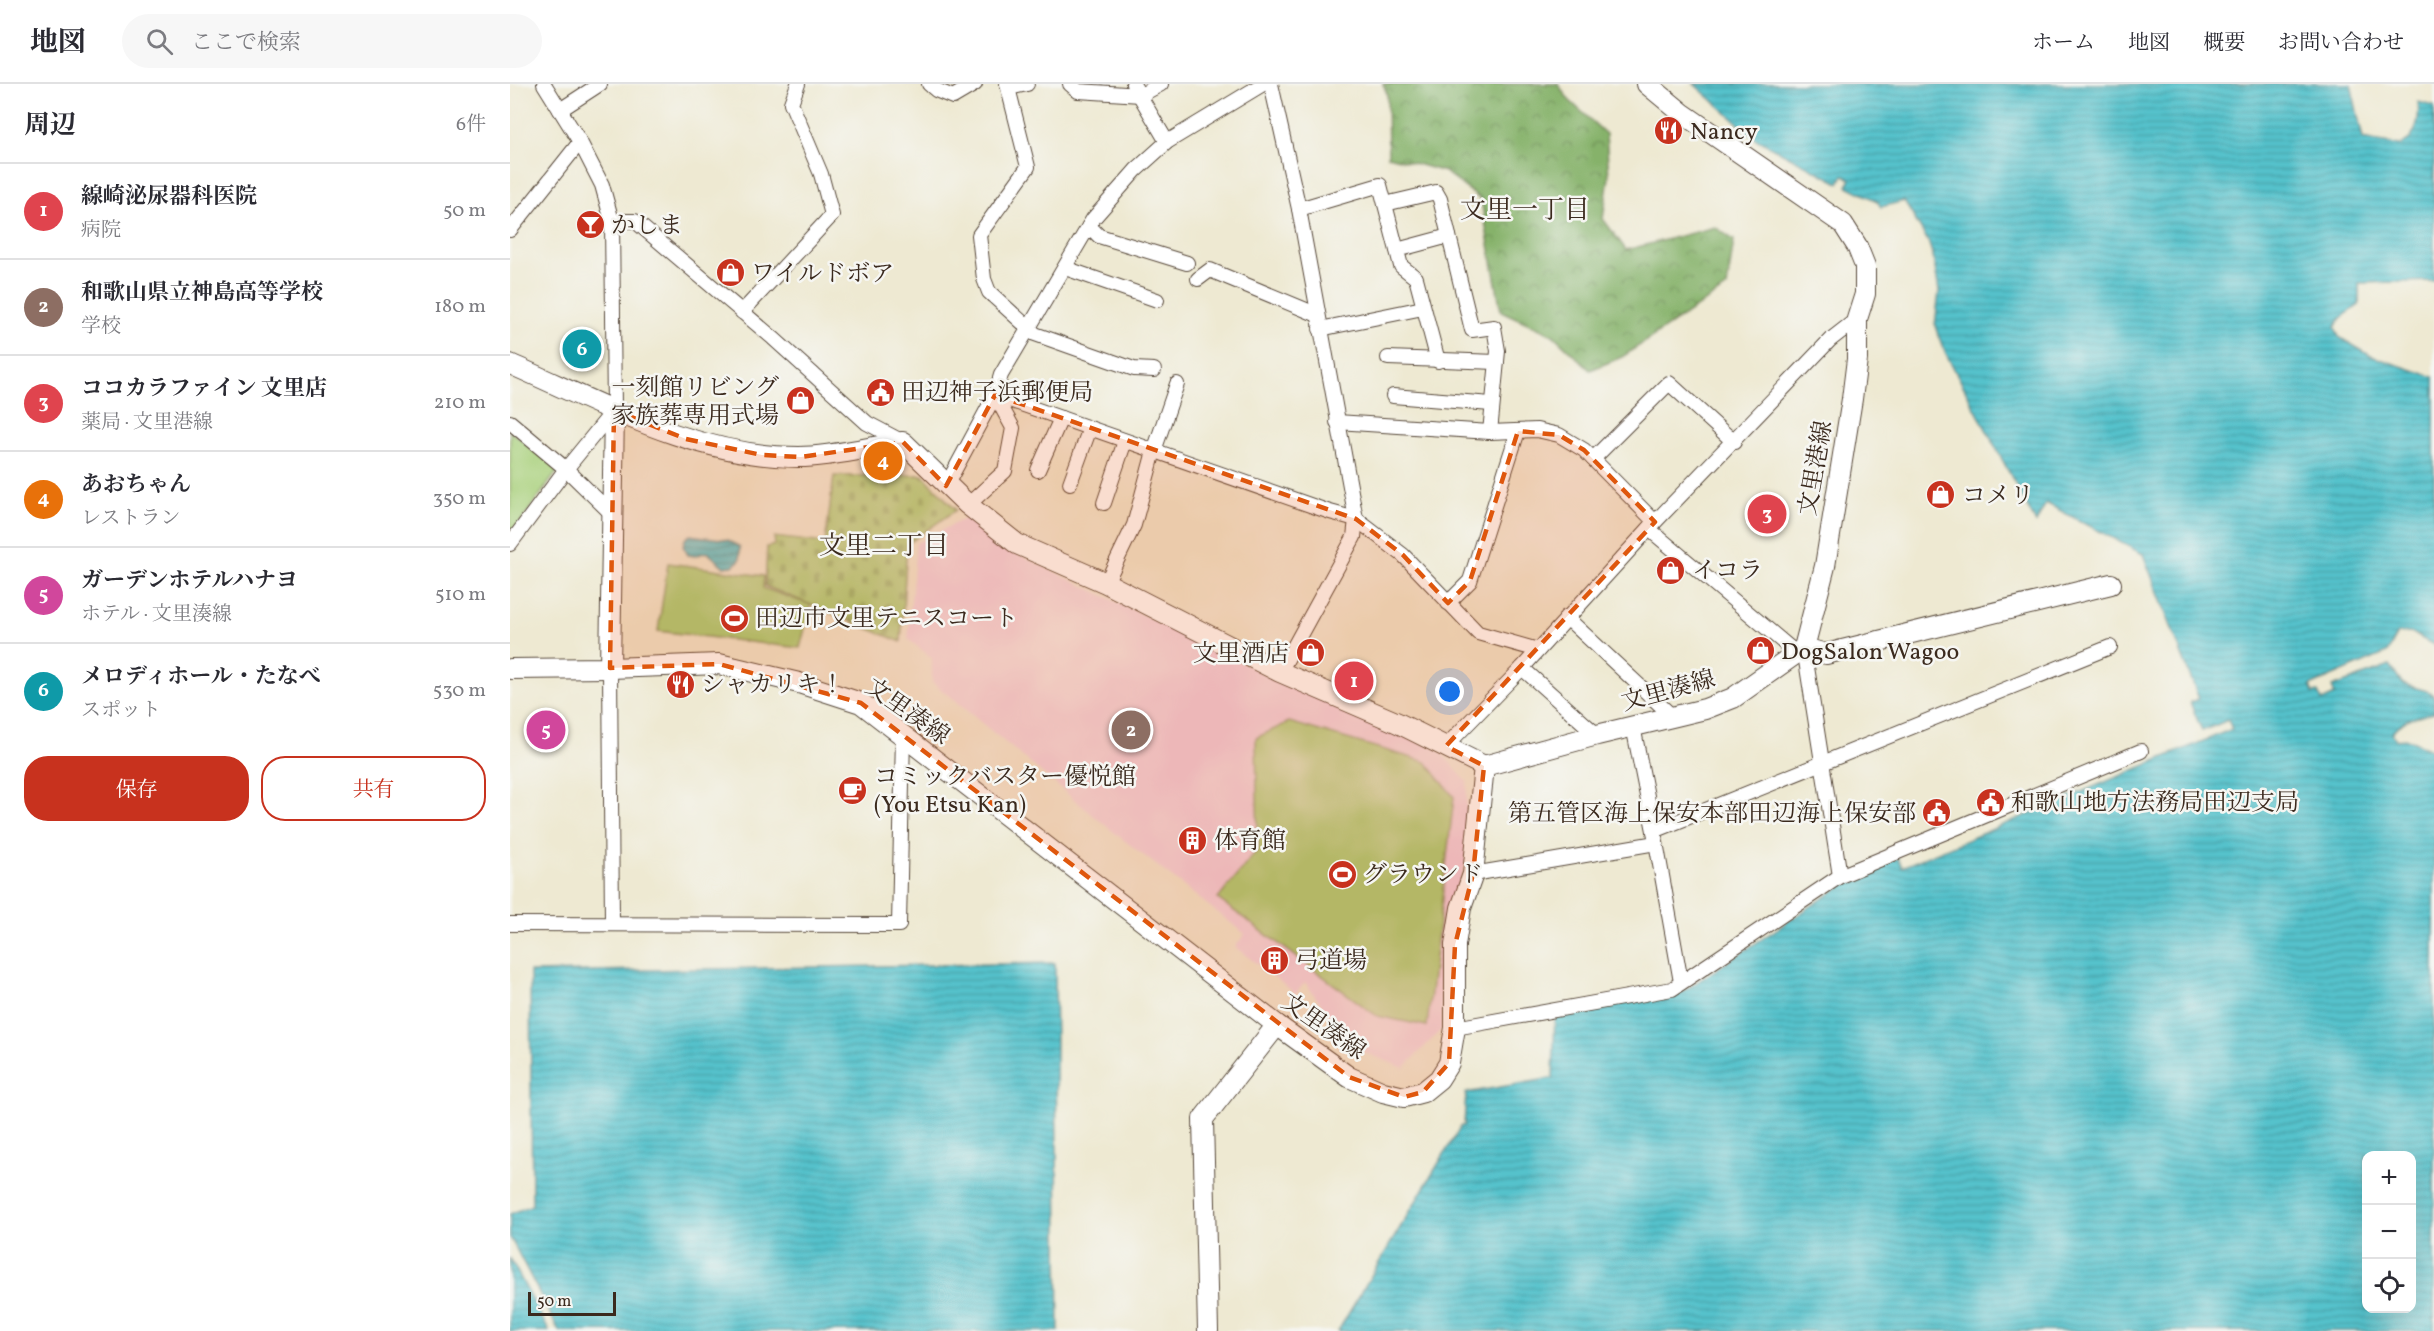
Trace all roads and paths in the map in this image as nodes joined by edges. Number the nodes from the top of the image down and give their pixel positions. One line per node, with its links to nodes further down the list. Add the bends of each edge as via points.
1 (544, 84): 14 (street)
2 (600, 84): 14 (street)
3 (798, 84): 29 (street, via 791,103 821,174 832,215)
4 (929, 84): 5 (street, via 953,98)
5 (975, 84)
6 (1027, 84): 12 (street)
7 (1070, 84): 13 (street, via 1078,91)
8 (1161, 84): 13 (street)
9 (1263, 84): 16 (street)
10 (1271, 84): 18 (street)
11 (1647, 84): 30 (main road, 文里港線, via 1843,224 1864,266 1865,294)
12 (1008, 86): 32 (street, via 1028,167 979,235 989,292)
13 (1137, 89): 16 (street)
14 (560, 110): 15 (street)
15 (580, 142): 19 (street, via 602,185); 21 (street)
16 (1167, 142): 20 (street, via 1136,170)
17 (1385, 204): 18 (street, via 1380,185); 22 (street, via 1436,192); 23 (street)
18 (1299, 208): 31 (street)
19 (612, 221): 29 (street, via 635,221); 42 (street)
20 (1089, 226): 24 (street, via 1099,236); 25 (street)
21 (510, 230)
22 (1449, 236): 23 (street); 35 (street, via 1472,330 1494,327)
23 (1396, 250): 28 (street, via 1401,266 1416,278)
24 (1187, 263)
25 (1065, 268): 27 (street); 32 (street)
26 (1198, 279): 31 (street, via 1210,270)
27 (1157, 300)
28 (1423, 308): 31 (street); 34 (street)
29 (742, 312): 50 (street, via 867,423)
30 (1857, 319): 51 (street, via 1830,340); 70 (main road, 文里港線, via 1852,399 1825,566)
31 (1319, 322): 45 (street)
32 (1030, 327): 37 (street, via 1035,334 1134,369); 39 (street, via 1001,375)
33 (1388, 358): 34 (street)
34 (1438, 361): 35 (street)
35 (1497, 362): 41 (street)
36 (510, 364): 42 (main road)
37 (1154, 370)
38 (1177, 384): 52 (street)
39 (995, 396): 43 (street); 57 (street); 59 (street, via 1013,428 1005,471)
40 (1393, 396): 41 (street)
41 (1491, 404): 48 (street)
42 (614, 410): 50 (main road, via 686,439 762,455 801,457); 54 (street); 60 (main road)
43 (1060, 418): 46 (street); 55 (street)
44 (510, 422): 54 (street)
45 (1337, 422): 48 (street); 61 (street)
46 (1090, 428): 49 (street); 56 (street)
47 (1518, 431): 48 (street); 53 (street, via 1559,435); 66 (street, via 1470,581)
48 (1490, 432)
49 (1125, 441): 52 (street); 58 (street)
50 (903, 442): 57 (main road)
51 (1734, 442): 53 (street, via 1670,382); 62 (street)
52 (1154, 451): 61 (street); 64 (street, via 1134,525)
53 (1593, 459): 62 (street)
54 (566, 469): 60 (street); 63 (street)
55 (1038, 470)
56 (1070, 483)
57 (946, 486): 59 (main road)
58 (1104, 503)
59 (968, 505): 64 (main road, via 1017,544)
60 (613, 515): 71 (main road)
61 (1356, 519): 66 (street, via 1402,555); 74 (street, via 1353,537)
62 (1652, 525): 67 (street); 70 (street)
63 (510, 544)
64 (1106, 583): 74 (main road)
65 (2111, 584): 70 (main road, via 1826,654)
66 (1448, 603): 69 (street, via 1478,633)
67 (1566, 617): 69 (street); 75 (street)
68 (2110, 647): 81 (street)
69 (1538, 650): 72 (street)
70 (1800, 651): 75 (main road, 文里湊線, via 1733,698); 81 (street)
71 (610, 668): 73 (main road, 文里湊線); 77 (main road, 文里湊線, via 719,664 861,703); 86 (street)
72 (1522, 668): 78 (street); 79 (street)
73 (510, 669)
74 (1280, 672): 79 (main road)
75 (1674, 717): 76 (main road, 文里湊線)
76 (1633, 726): 78 (main road, 文里湊線); 83 (street)
77 (903, 735): 86 (street, via 899,926); 89 (main road, 文里湊線)
78 (1597, 735): 82 (main road, 文里湊線)
79 (1446, 746): 82 (main road)
80 (2141, 751): 85 (street)
81 (1822, 762): 83 (street); 85 (street)
82 (1484, 766): 84 (main road, 文里湊線)
83 (1655, 837): 84 (street); 88 (street)
84 (1473, 874): 90 (main road, 文里湊線, via 1461,908 1455,945)
85 (1840, 876): 88 (street)
86 (612, 923): 87 (street)
87 (510, 924)
88 (1682, 982): 90 (street, via 1672,989)
89 (1276, 1025): 90 (main road, 文里湊線, via 1349,1077 1404,1097 1423,1092 1440,1079 1449,1063); 91 (main road, via 1203,1119)
90 (1455, 1028)
91 (1208, 1331)

